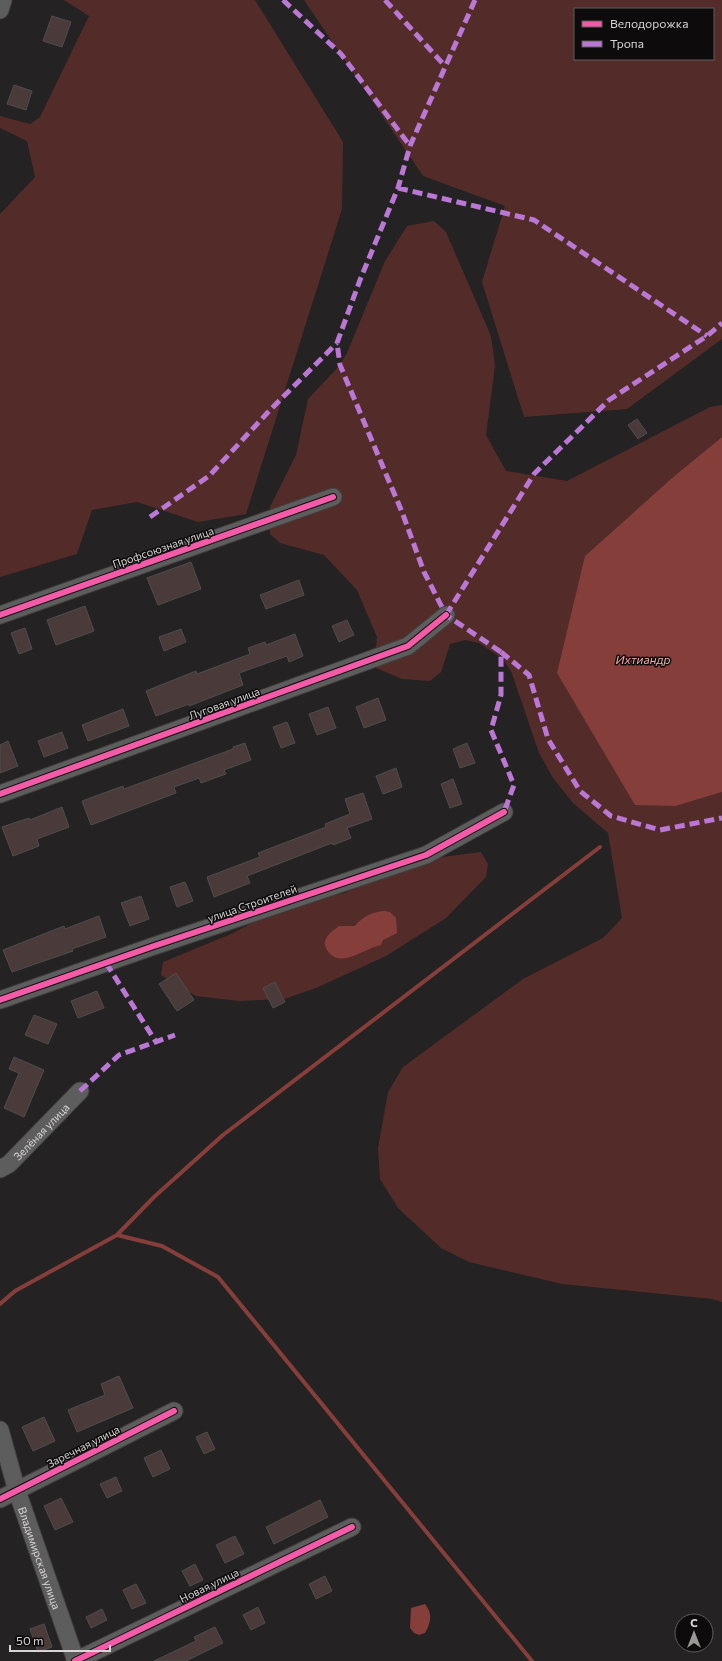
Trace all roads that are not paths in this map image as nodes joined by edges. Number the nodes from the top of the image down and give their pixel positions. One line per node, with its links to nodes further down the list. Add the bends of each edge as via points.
1 (3, 0): 2 (street)
2 (0, 10)
3 (333, 497): 4 (street, Профсоюзная улица)
4 (0, 615)
5 (446, 615): 6 (street, Луговая улица, via 408,646)
6 (0, 794)
7 (504, 812): 8 (street, улица Строителей, via 426,855)
8 (0, 1000)
9 (80, 1091): 10 (street, Зелёная улица, via 9,1164)
10 (0, 1169)
11 (174, 1411): 13 (street, Заречная улица)
12 (0, 1430): 13 (street, Владимирская улица)
13 (17, 1491): 14 (street, Заречная улица); 16 (street, Владимирская улица)
14 (0, 1499)
15 (352, 1527): 16 (street, Новая улица)
16 (76, 1661)

